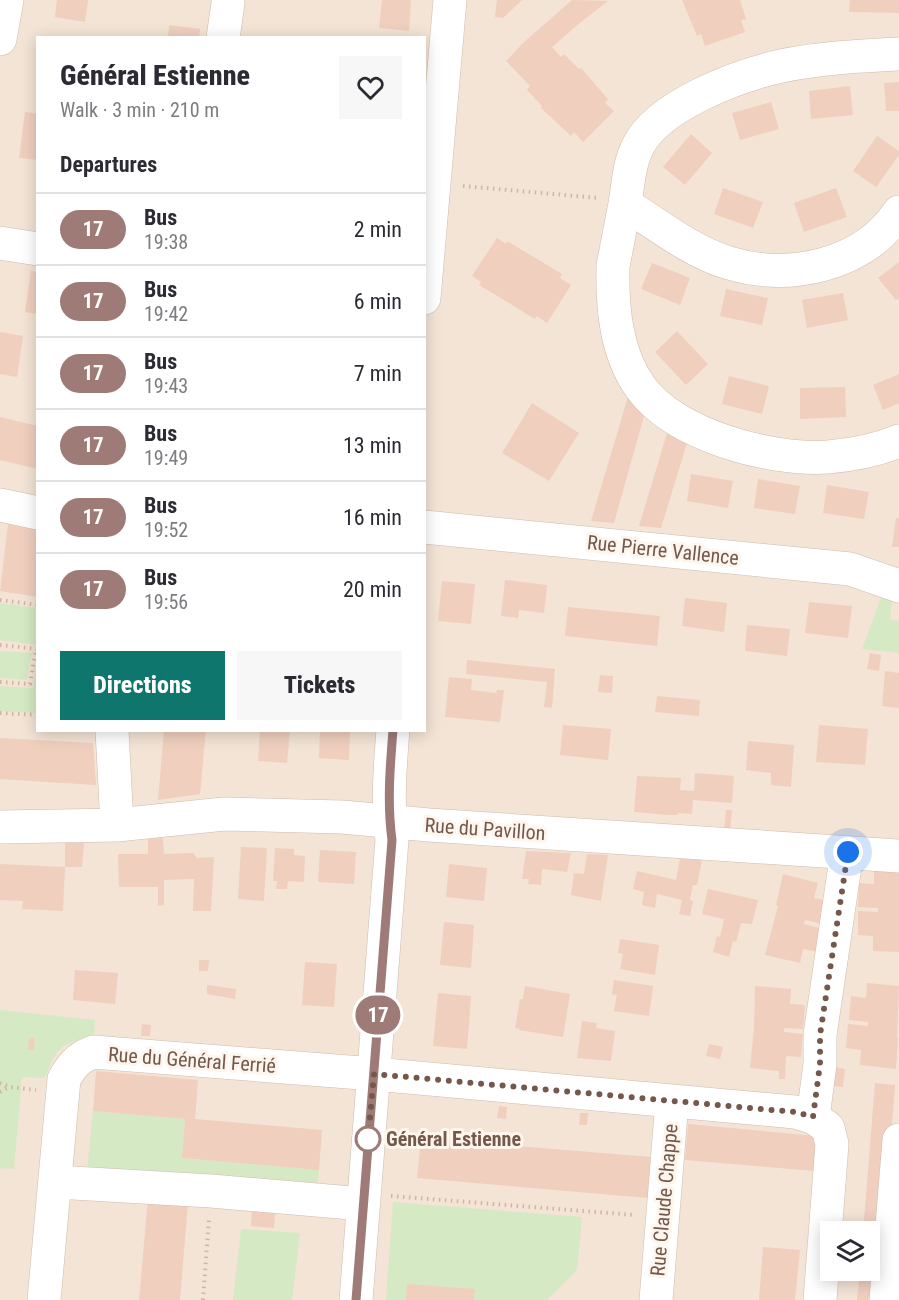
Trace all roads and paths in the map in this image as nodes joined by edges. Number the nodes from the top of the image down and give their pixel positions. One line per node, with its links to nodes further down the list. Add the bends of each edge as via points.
1 (7, 0): 5 (street)
2 (450, 0): 7 (street)
3 (232, 1): 4 (street)
4 (223, 36)
5 (0, 39)
6 (899, 54): 8 (street, via 779,67 708,91 680,106 660,119 638,146)
7 (435, 183): 8 (path, via 600,198); 12 (street)
8 (625, 204): 9 (street, via 696,249 729,263 768,270 805,269 854,254); 13 (street, via 613,267 617,331 628,366 661,409 713,438 799,456 857,453)
9 (899, 212)
10 (0, 243): 11 (street)
11 (36, 249)
12 (426, 277)
13 (899, 441)
14 (0, 505): 15 (street)
15 (36, 513)
16 (426, 527): 17 (street, Rue Pierre Vallence, via 850,569)
17 (899, 586)
18 (0, 600): 19 (path)
19 (36, 605)
20 (0, 645): 21 (path)
21 (36, 649)
22 (36, 654): 23 (path, via 30,684)
23 (0, 682)
24 (0, 713): 25 (path)
25 (36, 715)
26 (112, 732): 29 (street)
27 (393, 732): 28 (street)
28 (390, 821): 29 (street, Rue du Pavillon, via 224,814); 31 (street, Rue du Pavillon); 33 (street, via 392,840)
29 (117, 825): 30 (street, Rue du Pavillon)
30 (0, 827)
31 (848, 852): 32 (street, Rue du Pavillon); 37 (street, via 820,1035)
32 (899, 856)
33 (374, 1074): 36 (street, Rue du Général Ferrié); 39 (street, Rue du Général Ferrié, via 93,1052 71,1066 64,1079); 41 (street)
34 (0, 1083): 35 (path, via 10,1087)
35 (0, 1092)
36 (672, 1101): 37 (street, Rue du Général Ferrié); 42 (street, Rue Claude Chappe)
37 (813, 1117): 47 (street, via 828,1128 832,1144)
38 (899, 1140): 48 (street)
39 (56, 1182): 40 (street); 43 (street, Rue du Général Ferrié)
40 (211, 1191): 41 (street); 44 (path)
41 (363, 1199): 42 (path); 45 (street)
42 (662, 1218): 46 (street, Rue Claude Chappe)
43 (45, 1300)
44 (203, 1300)
45 (356, 1300)
46 (656, 1300)
47 (820, 1300)
48 (886, 1300)

